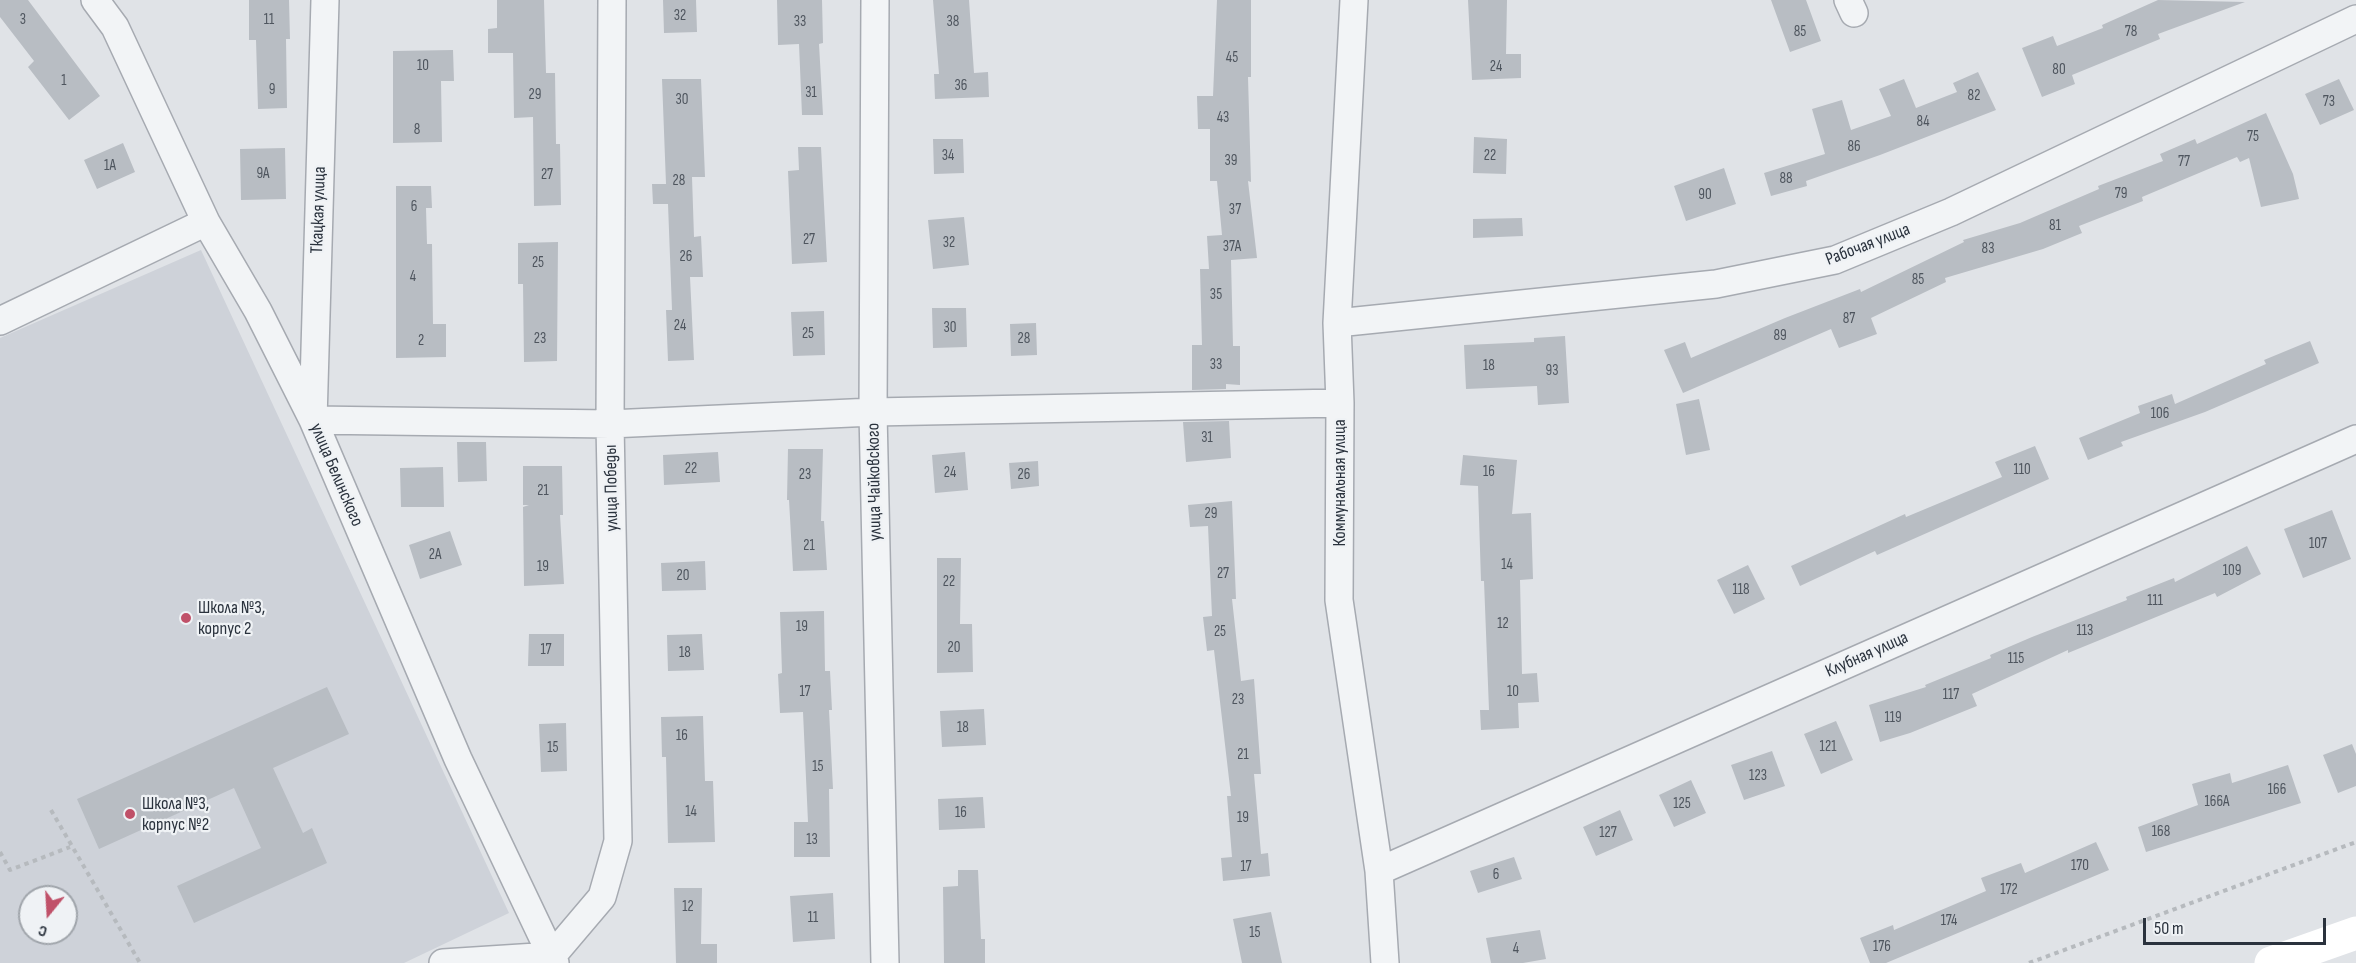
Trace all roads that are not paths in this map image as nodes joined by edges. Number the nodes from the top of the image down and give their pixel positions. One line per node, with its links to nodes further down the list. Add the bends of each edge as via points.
1 (94, 0): 7 (street, улица Белинского, via 115,27)
2 (325, 0): 12 (street, Ткацкая улица)
3 (612, 0): 13 (street, улица Победы)
4 (875, 0): 11 (street, улица Чайковского)
5 (1354, 0): 9 (street, Коммунальная улица)
6 (2356, 19): 9 (street, Рабочая улица, via 1952,212 1835,260 1716,285)
7 (206, 222): 8 (street); 12 (street, улица Белинского, via 258,311)
8 (0, 321)
9 (1337, 323): 10 (street, Коммунальная улица)
10 (1340, 403): 11 (street); 15 (street, Коммунальная улица, via 1339,600)
11 (873, 412): 13 (street); 19 (street, улица Чайковского)
12 (313, 420): 13 (street); 17 (street, улица Белинского, via 458,759)
13 (610, 424): 17 (street, улица Победы, via 618,841 602,897)
14 (2356, 439): 15 (street, Клубная улица)
15 (1379, 871): 20 (street, Коммунальная улица)
16 (2356, 933): 21 (main road)
17 (553, 960): 18 (street)
18 (446, 962)
19 (885, 963)
20 (1385, 963)
21 (2271, 963)

